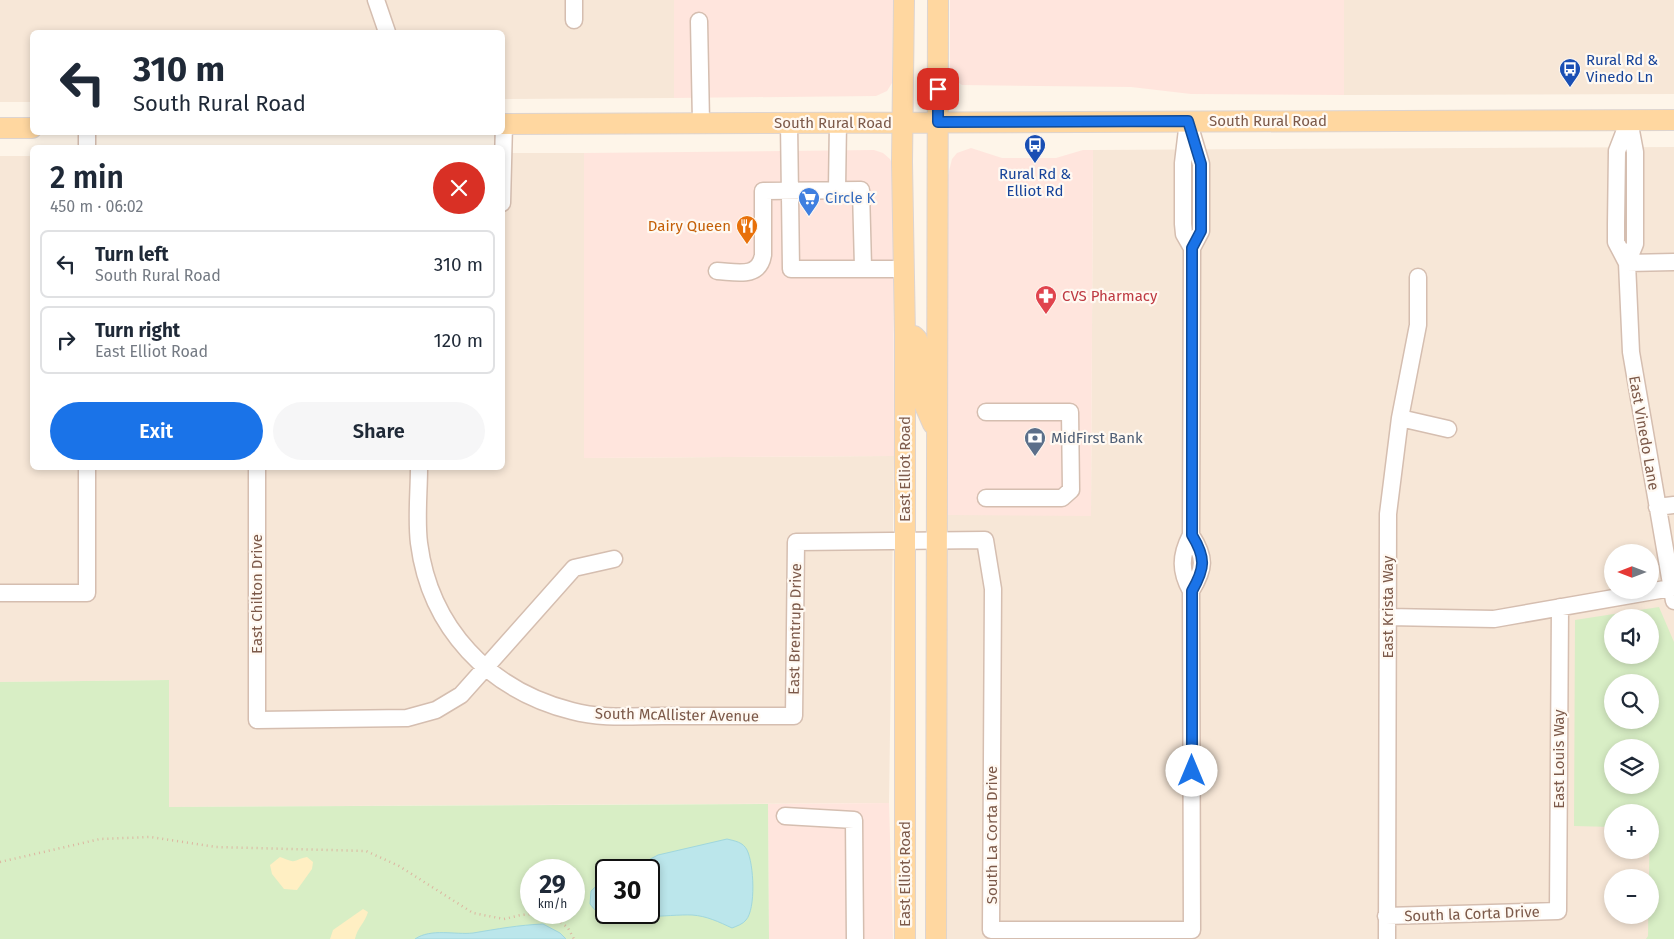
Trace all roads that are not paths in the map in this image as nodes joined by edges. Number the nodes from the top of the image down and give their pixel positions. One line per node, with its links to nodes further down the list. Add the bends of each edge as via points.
1 (376, 0): 7 (street)
2 (574, 0): 5 (street)
3 (904, 0): 13 (main road, East Elliot Road)
4 (938, 0): 14 (main road, East Elliot Road)
5 (574, 20)
6 (699, 21): 11 (street)
7 (386, 30)
8 (1628, 120): 9 (main road, South Rural Road); 10 (main road, South Rural Road); 21 (street, East Vinedo Lane, via 1618,151); 22 (street, East Vinedo Lane, via 1635,152)
9 (1674, 120)
10 (1188, 121): 14 (main road, South Rural Road); 41 (street, South La Corta Drive, via 1201,164 1201,231 1192,248 1192,535 1184,548 1181,563 1184,578 1192,591 1192,930 992,930 993,589 986,546)
11 (701, 122): 15 (main road, South Rural Road); 16 (main road, South Rural Road)
12 (838, 122): 13 (main road, South Rural Road); 15 (main road, South Rural Road); 20 (street)
13 (903, 122): 14 (main road, South Rural Road); 26 (main road, East Elliot Road)
14 (938, 122): 33 (main road, East Elliot Road)
15 (789, 123): 19 (street)
16 (505, 124)
17 (0, 128): 18 (main road)
18 (30, 128)
19 (790, 190): 20 (street); 25 (street, via 791,269); 27 (street, via 763,192 761,265 757,270)
20 (837, 190): 25 (street, via 861,190)
21 (1617, 206): 22 (street); 24 (street, East Vinedo Lane, via 1616,242)
22 (1636, 207): 24 (street, East Vinedo Lane, via 1635,244)
23 (1674, 262): 24 (street)
24 (1627, 263): 39 (street, East Vinedo Lane, via 1631,352)
25 (863, 268): 26 (street)
26 (904, 269): 29 (main road, East Elliot Road)
27 (717, 271)
28 (1418, 277): 31 (street, East Krista Way, via 1418,325)
29 (905, 336): 33 (main road, via 914,336 919,345 922,399); 40 (main road, East Elliot Road)
30 (986, 412): 37 (street, via 1070,412 1070,490 1062,498)
31 (1400, 418): 32 (street); 46 (street, East Krista Way, via 1388,514)
32 (1448, 429)
33 (936, 431): 41 (main road, East Elliot Road)
34 (88, 470): 43 (street, via 88,593)
35 (256, 470): 47 (street, East Chilton Drive, via 258,720 407,718 436,710 461,695)
36 (419, 470): 47 (street, South McAllister Avenue, via 419,542 427,581 448,625 473,658)
37 (986, 498)
38 (1674, 505): 39 (street)
39 (1657, 507): 44 (street, East Vinedo Lane)
40 (905, 542): 41 (street); 48 (street, East Brentrup Drive, via 796,542); 53 (main road, East Elliot Road)
41 (935, 542): 54 (main road, East Elliot Road)
42 (614, 559): 47 (street, via 574,568)
43 (0, 593)
44 (1672, 595): 45 (street)
45 (1560, 607): 46 (street, via 1494,619); 50 (street, East Louis Way)
46 (1388, 617): 51 (street, East Krista Way)
47 (486, 668): 48 (street, South McAllister Avenue, via 527,696 572,711 607,716)
48 (794, 716)
49 (785, 816): 52 (street, via 854,820)
50 (1558, 911): 51 (street, South la Corta Drive)
51 (1386, 916): 55 (street, East Krista Way)
52 (855, 939)
53 (905, 939)
54 (936, 939)
55 (1387, 939)

